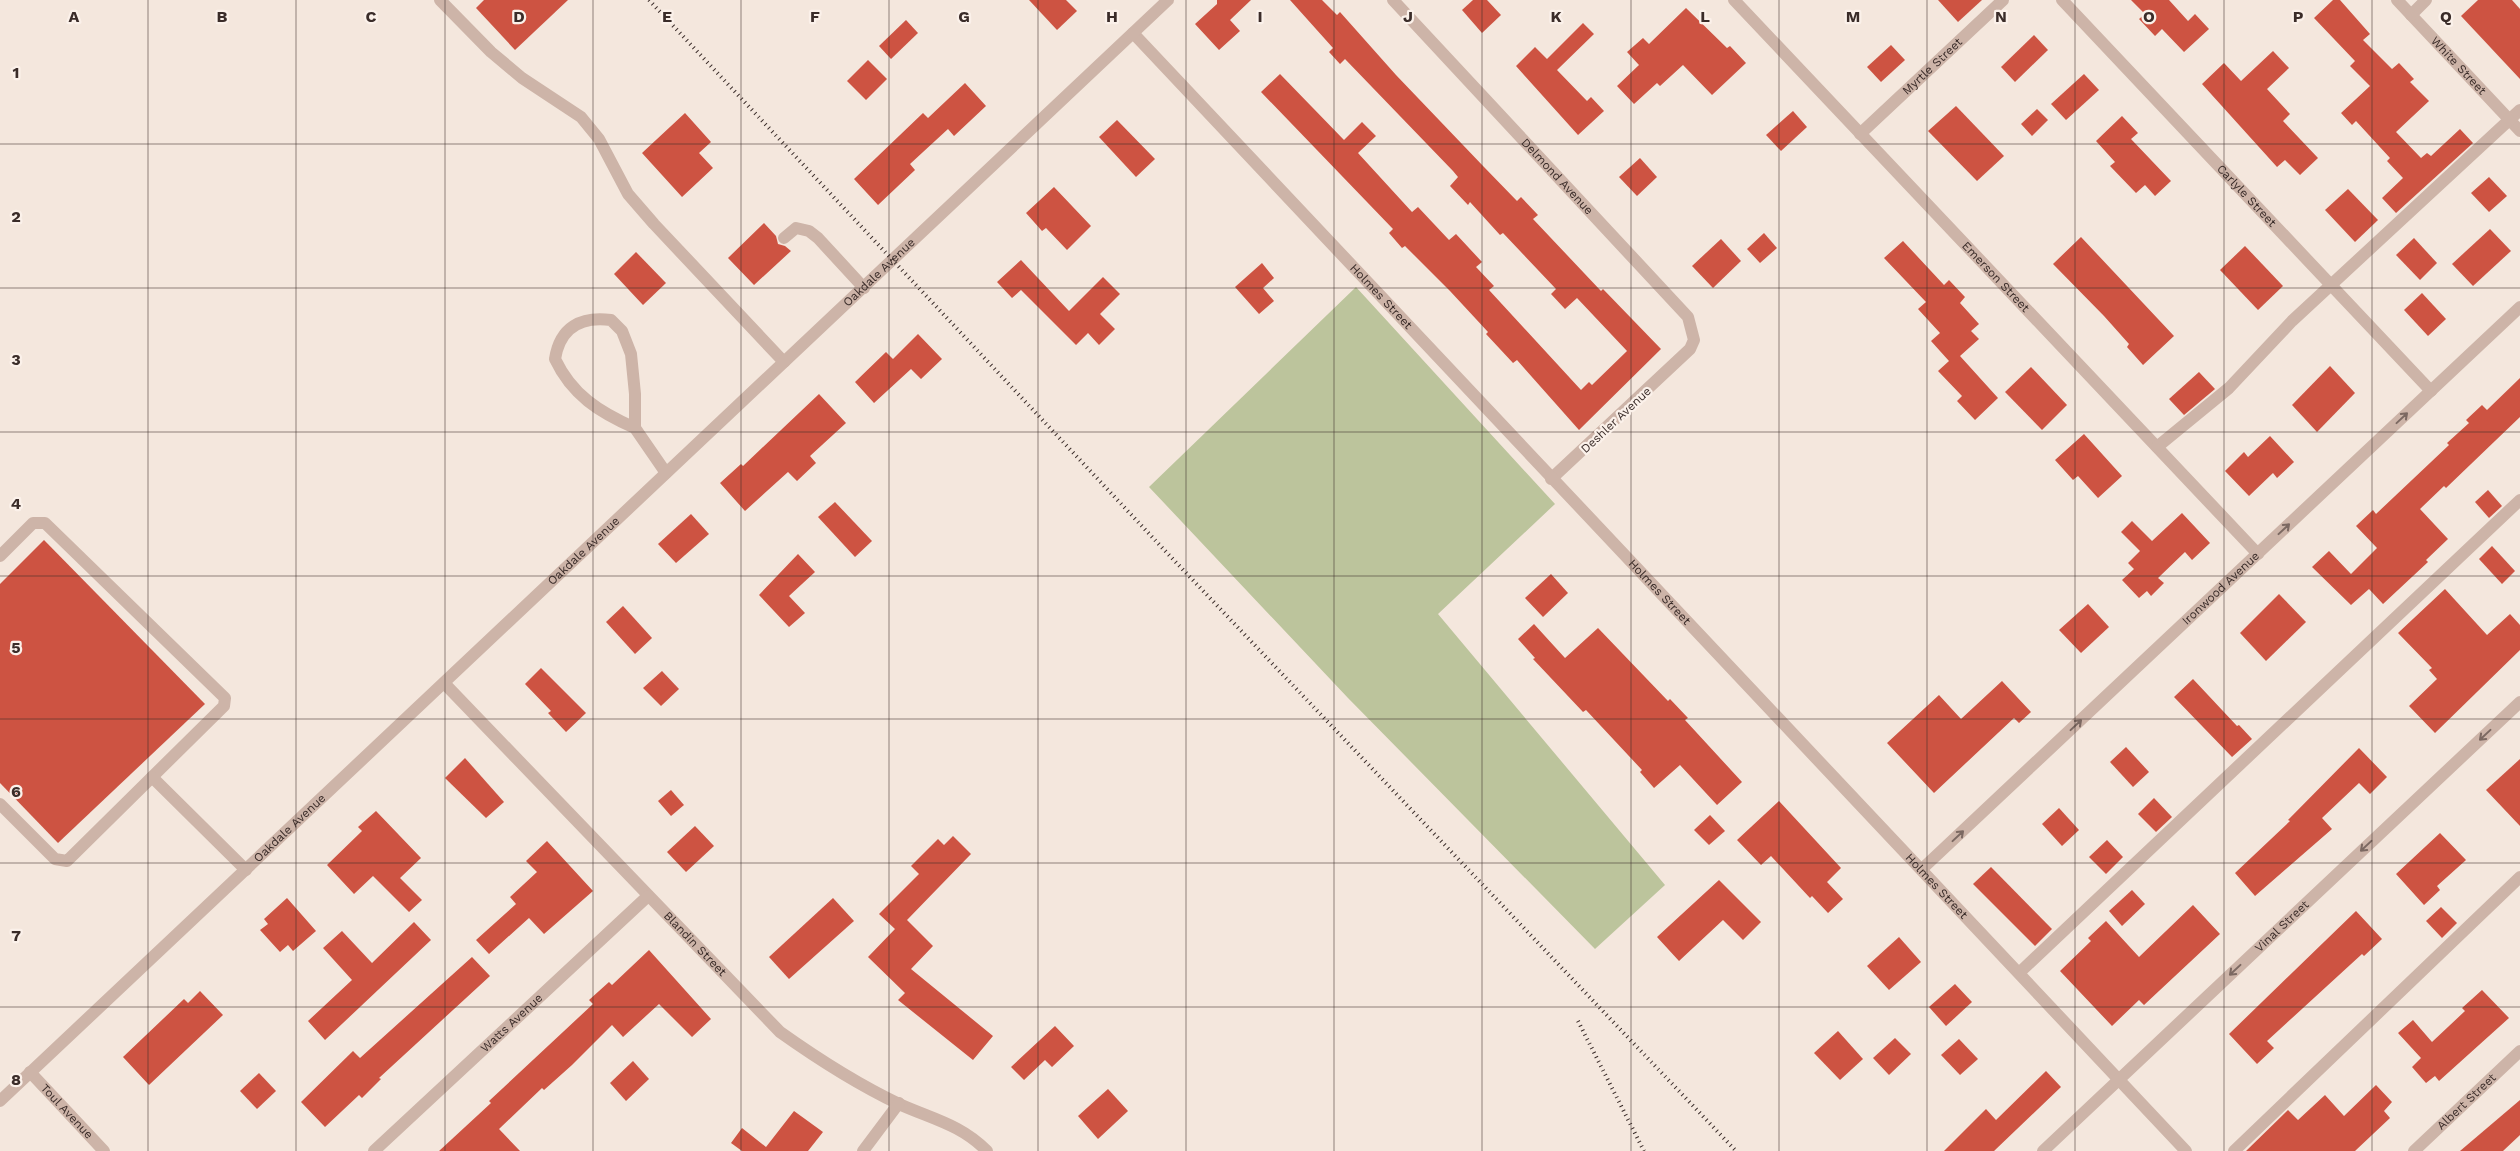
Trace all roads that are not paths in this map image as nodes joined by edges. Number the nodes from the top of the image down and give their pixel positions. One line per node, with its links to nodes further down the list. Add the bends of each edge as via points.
1 (440, 0): 20 (street, via 509,68 581,117 599,139 628,194)
2 (1168, 0): 10 (street, Oakdale Avenue)
3 (1393, 0): 19 (street, Delmond Avenue, via 1681,307 1694,340)
4 (1734, 0): 14 (street, Emerson Street)
5 (2003, 0): 14 (street, Myrtle Street)
6 (2062, 0): 16 (street, Carlyle Street)
7 (2397, 0): 9 (street, White Street)
8 (2426, 0): 9 (street)
9 (2411, 15): 12 (street, White Street)
10 (1133, 33): 17 (street, Oakdale Avenue); 25 (street, Holmes Street)
11 (2520, 110): 12 (street)
12 (2510, 120): 13 (street, White Street); 16 (street)
13 (2520, 130)
14 (1860, 134): 23 (street, Emerson Street)
15 (784, 238): 17 (street, via 796,228 809,231)
16 (2332, 285): 21 (street, Carlyle Street); 23 (street, via 2292,321 2228,388)
17 (864, 288): 20 (street, Oakdale Avenue)
18 (2520, 307): 21 (street, Ironwood Avenue)
19 (1680, 360): 25 (street, Deshler Avenue)
20 (784, 362): 24 (street, Oakdale Avenue)
21 (2431, 390): 27 (street, Ironwood Avenue, one-way to 21)
22 (635, 428): 22 (street, via 631,354 622,331 611,320 585,319 561,337 555,359 577,393 611,418); 24 (street)
23 (2157, 447): 27 (street, Emerson Street)
24 (666, 473): 29 (street, Oakdale Avenue)
25 (1552, 479): 33 (street, Holmes Street)
26 (2520, 500): 37 (street)
27 (2258, 554): 33 (street, Ironwood Avenue, one-way to 27)
28 (0, 556): 31 (street, via 33,523 45,523 225,698 224,706)
29 (444, 683): 34 (street, Oakdale Avenue); 36 (street, Blandin Street)
30 (2520, 702): 40 (street, Vinal Street, one-way to 40)
31 (152, 777): 32 (street, via 67,861 54,859); 34 (street)
32 (0, 804)
33 (1922, 869): 37 (street, Holmes Street)
34 (246, 870): 39 (street, Oakdale Avenue)
35 (2520, 877): 49 (street)
36 (648, 896): 42 (street, Blandin Street, via 780,1032 837,1071); 44 (street, Watts Avenue)
37 (2019, 973): 40 (street, Holmes Street)
38 (2520, 1051): 50 (street, Albert Street)
39 (30, 1072): 41 (street, Oakdale Avenue); 43 (street, Toul Avenue)
40 (2118, 1080): 47 (street, Vinal Street); 48 (street, Holmes Street)
41 (0, 1101)
42 (899, 1104): 45 (street); 46 (street, Blandin Street, via 951,1124)
43 (104, 1151)
44 (374, 1151)
45 (863, 1151)
46 (987, 1151)
47 (2043, 1151)
48 (2186, 1151)
49 (2234, 1151)
50 (2414, 1151)

